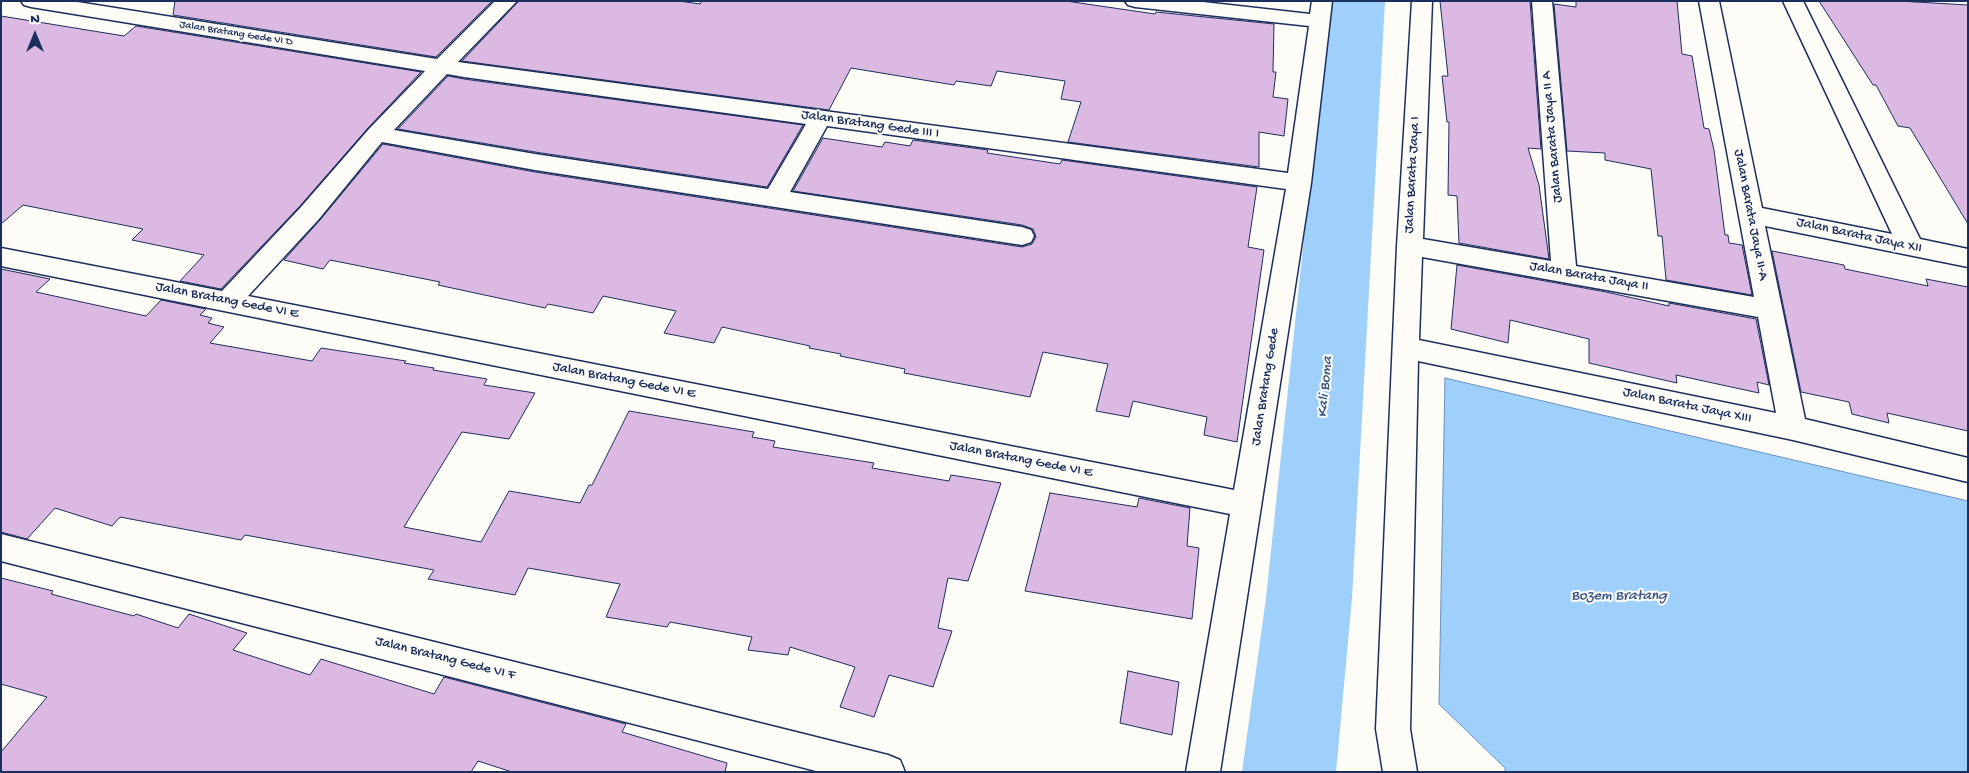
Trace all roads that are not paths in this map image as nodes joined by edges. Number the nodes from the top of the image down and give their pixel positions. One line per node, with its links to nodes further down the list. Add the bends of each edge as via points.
1 (31, 1): 9 (street, Jalan Bratang Gede VI D)
2 (507, 1): 9 (street)
3 (1135, 1): 8 (street)
4 (1422, 1): 16 (street, Jalan Barata Jaya I)
5 (1542, 1): 20 (street, Jalan Barata Jaya II A)
6 (1709, 1): 14 (street, Jalan Barata Jaya II-A)
7 (1793, 1): 17 (street)
8 (1321, 11): 12 (street, Jalan Bratang Gede)
9 (441, 66): 10 (street, Jalan Bratang Gede III I); 11 (street)
10 (820, 118): 12 (street, Jalan Bratang Gede III I); 13 (street)
11 (378, 134): 13 (street, via 535,162); 21 (street)
12 (1299, 183): 26 (street, Jalan Bratang Gede)
13 (775, 198): 15 (street)
14 (1750, 214): 17 (street, Jalan Barata Jaya XII); 22 (street, Jalan Barata Jaya II-A)
15 (1022, 236)
16 (1409, 246): 20 (street, Jalan Barata Jaya II); 23 (street, Jalan Barata Jaya I)
17 (1911, 247): 19 (street, Jalan Barata Jaya XII)
18 (1, 256): 21 (street, Jalan Bratang Gede VI E)
19 (1968, 258)
20 (1564, 272): 22 (street, Jalan Barata Jaya II)
21 (228, 302): 26 (street, Jalan Bratang Gede VI E)
22 (1769, 310): 24 (street, Jalan Barata Jaya II-A)
23 (1405, 348): 24 (street, Jalan Barata Jaya XIII); 30 (street, Jalan Barata Jaya I, via 1393,729)
24 (1793, 428): 25 (street, Jalan Barata Jaya XIII)
25 (1968, 470)
26 (1247, 505): 29 (street, Jalan Bratang Gede)
27 (1, 547): 28 (street, Jalan Bratang Gede VI F)
28 (888, 772)
29 (1203, 772)
30 (1400, 772)

